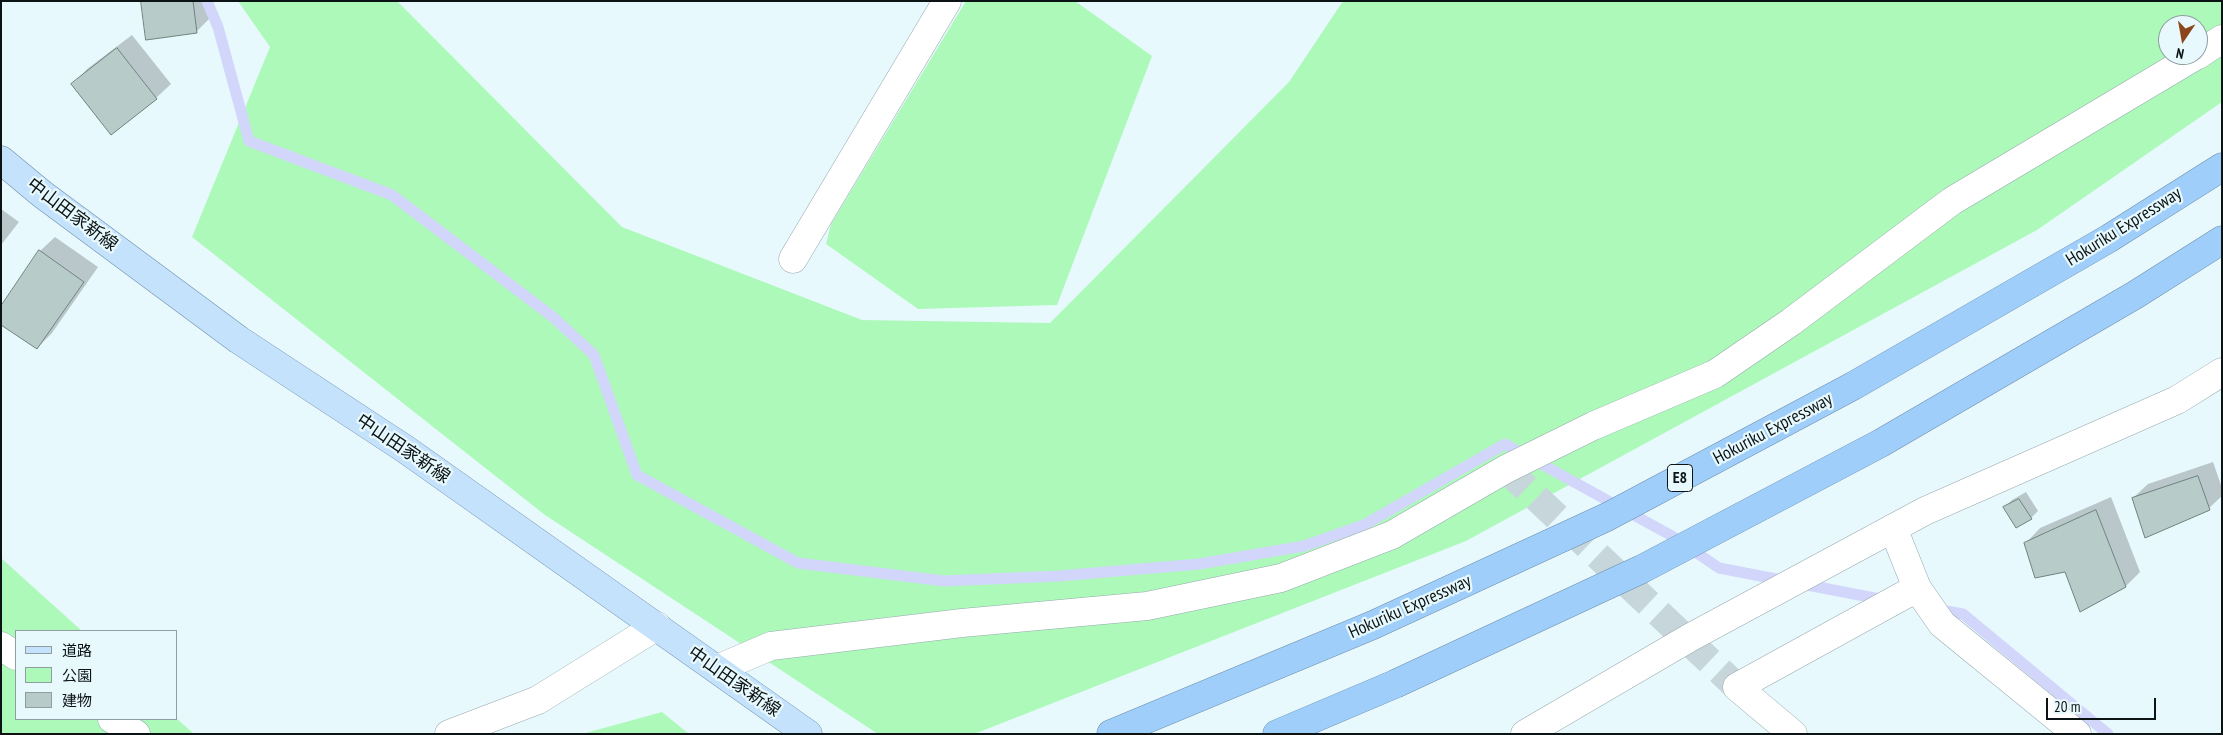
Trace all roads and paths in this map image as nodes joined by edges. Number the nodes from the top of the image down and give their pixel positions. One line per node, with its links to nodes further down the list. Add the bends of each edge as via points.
1 (947, 1): 8 (street)
2 (2222, 39): 3 (street)
3 (2208, 48)
4 (2181, 65): 15 (street, via 1952,201 1791,322 1715,374 1593,426 1506,469 1392,535 1281,578 1147,606 962,623 771,646)
5 (1, 160): 12 (main road, 中山田家新線, via 239,340 406,449)
6 (2222, 167): 20 (highway, Hokuriku Expressway / E8, via 2108,239 1853,386 1607,517 1373,625)
7 (2222, 240): 21 (highway, via 1882,444 1659,560 1395,684)
8 (793, 260)
9 (2222, 372): 10 (street, via 2177,400)
10 (1892, 528): 11 (street); 22 (street, via 1691,637)
11 (1917, 588): 23 (street, via 1737,687); 24 (street, via 1942,624)
12 (657, 626): 15 (main road, 中山田家新線); 18 (street, via 538,700)
13 (1, 646): 14 (street)
14 (15, 655)
15 (716, 669): 19 (main road, 中山田家新線)
16 (114, 720): 17 (street)
17 (136, 734)
18 (449, 734)
19 (808, 734)
20 (1111, 734)
21 (1277, 734)
22 (1525, 734)
23 (1793, 734)
24 (2077, 734)

